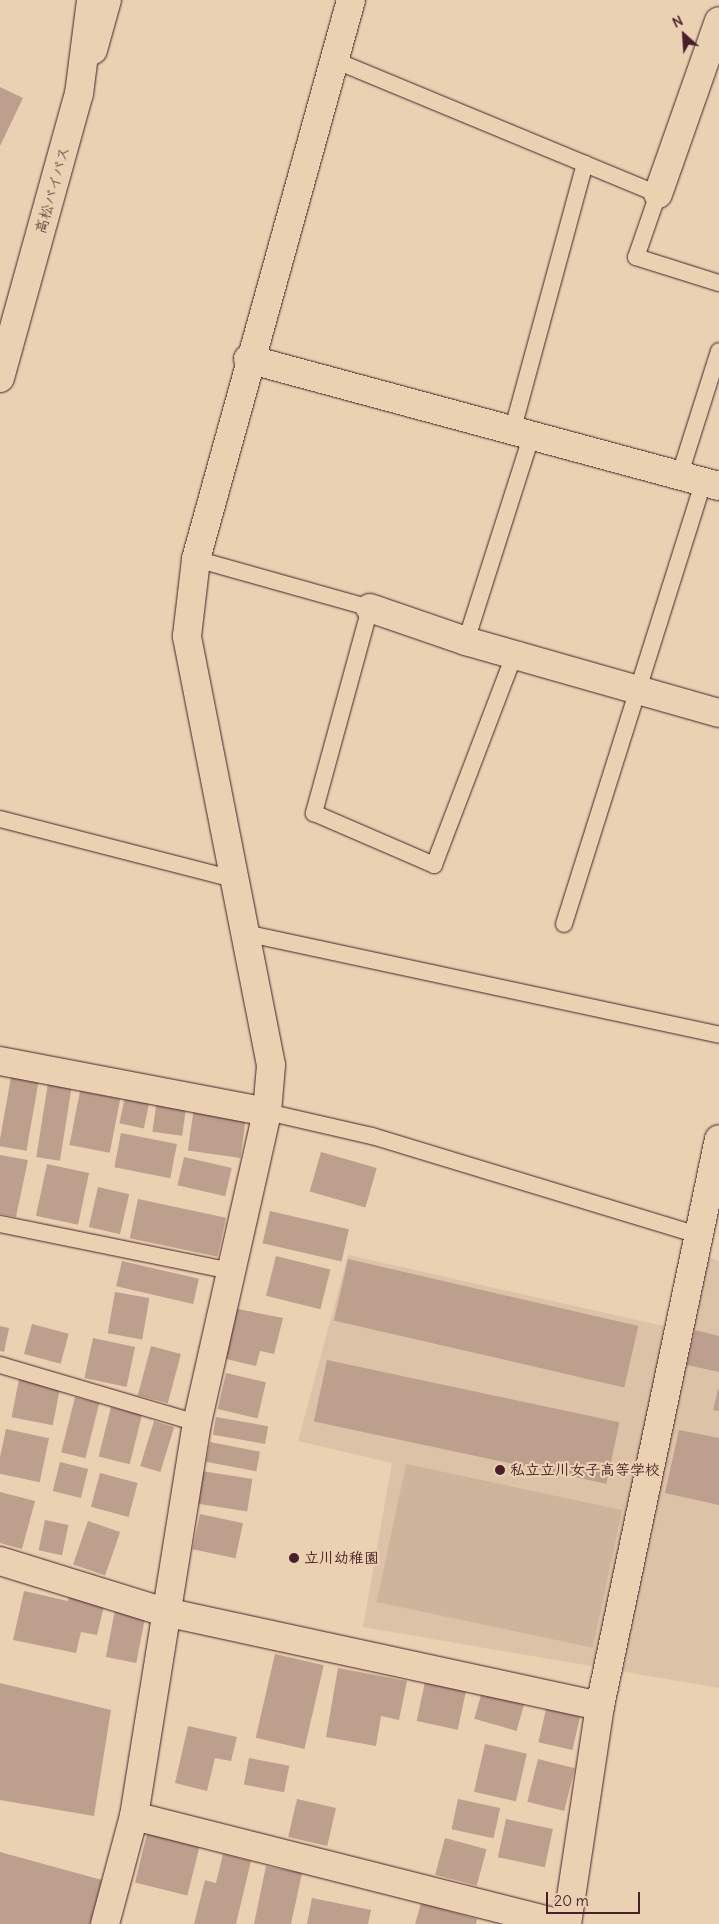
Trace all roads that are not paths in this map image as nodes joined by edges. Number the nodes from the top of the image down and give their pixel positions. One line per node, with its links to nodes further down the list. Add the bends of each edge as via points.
1 (91, 0): 6 (street, 高松バイパス)
2 (107, 0): 6 (street)
3 (351, 0): 5 (street)
4 (719, 21): 8 (street)
5 (334, 60): 7 (lane); 11 (street)
6 (79, 94): 12 (street, 高松バイパス)
7 (585, 164): 8 (lane); 13 (lane)
8 (658, 194): 9 (lane, via 636,257)
9 (719, 283)
10 (719, 351): 14 (lane)
11 (248, 359): 13 (street); 15 (street)
12 (0, 378)
13 (521, 434): 14 (street); 17 (lane)
14 (700, 482): 19 (lane)
15 (196, 559): 16 (lane); 22 (street, via 187,636)
16 (370, 608): 17 (street); 18 (lane, via 314,813 434,865)
17 (466, 640): 18 (street)
18 (515, 654): 19 (street)
19 (640, 690): 20 (street); 23 (lane)
20 (719, 713)
21 (0, 819): 22 (lane)
22 (232, 878): 24 (street)
23 (564, 924)
24 (245, 933): 25 (lane); 27 (street, via 271,1065)
25 (719, 1035)
26 (0, 1061): 27 (street)
27 (267, 1112): 30 (lane, via 372,1136); 31 (street)
28 (719, 1138): 30 (street)
29 (0, 1224): 31 (lane)
30 (708, 1239): 36 (street)
31 (231, 1270): 33 (street)
32 (0, 1365): 33 (lane)
33 (197, 1423): 35 (street)
34 (0, 1561): 35 (street)
35 (165, 1612): 36 (street); 37 (street)
36 (600, 1706): 40 (street)
37 (134, 1816): 38 (street); 39 (street)
38 (105, 1924)
39 (561, 1924)
40 (567, 1924)

